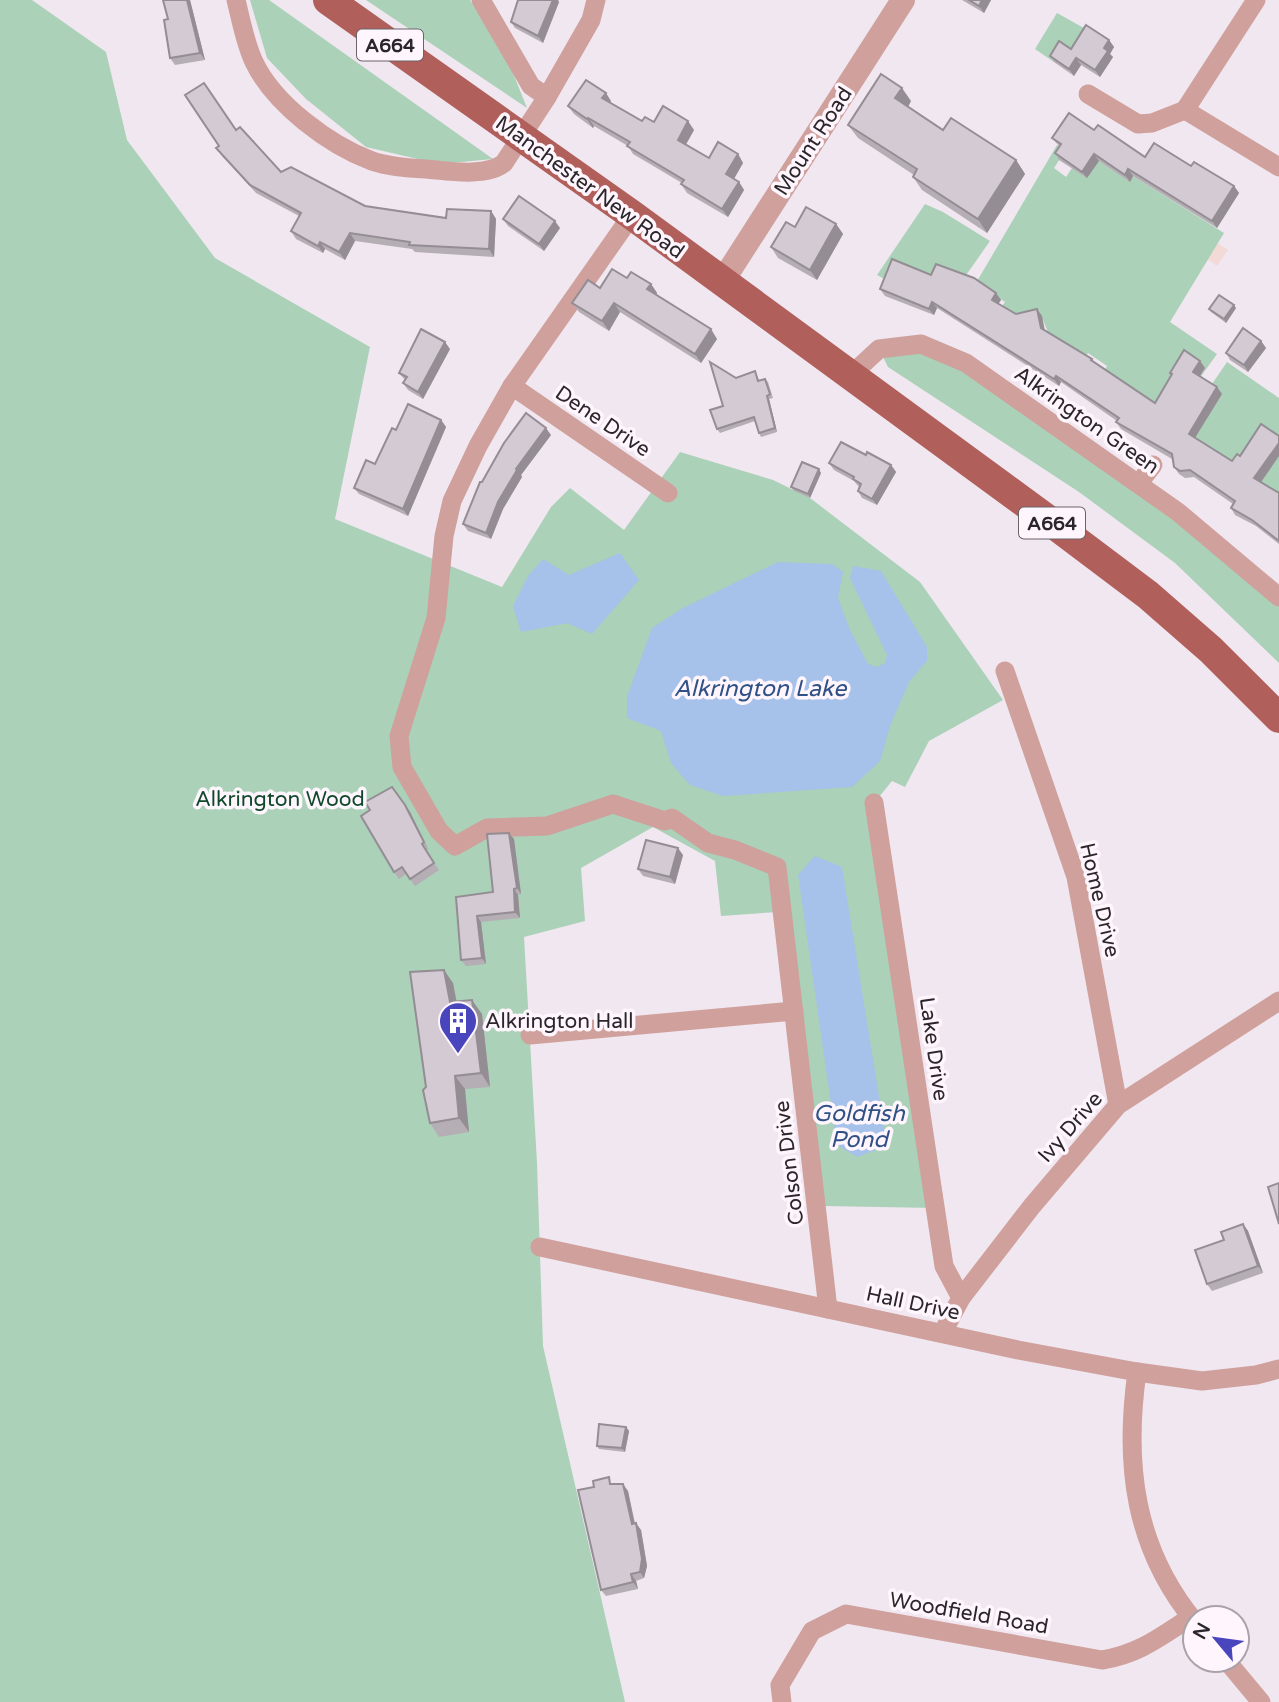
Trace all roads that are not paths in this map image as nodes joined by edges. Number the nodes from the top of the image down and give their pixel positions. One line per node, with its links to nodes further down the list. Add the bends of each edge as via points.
1 (236, 0): 10 (street, via 254,62 268,86 322,134 373,161 442,171 498,168)
2 (328, 0): 10 (main road, Manchester New Road / A664)
3 (481, 0): 8 (street, via 531,86)
4 (596, 0): 8 (street, via 592,20)
5 (902, 0): 13 (street, Mount Road)
6 (1256, 0): 9 (street)
7 (1088, 94): 9 (street, via 1138,124)
8 (547, 97): 10 (street)
9 (1185, 110): 11 (street)
10 (522, 136): 12 (main road, Manchester New Road)
11 (1279, 167)
12 (632, 215): 13 (main road, Manchester New Road / A664); 15 (street)
13 (722, 282): 14 (main road, Manchester New Road / A664)
14 (852, 374): 17 (street, Alkrington Green, via 879,349 921,344 965,363); 21 (main road, A664, via 1148,595)
15 (512, 386): 18 (street, Dene Drive); 24 (street, Colson Drive, via 452,501 436,618 399,736 401,766 439,831 455,846 487,828 547,825 613,804 666,821 672,818 708,843 777,867)
16 (1153, 465): 17 (street)
17 (1139, 483): 19 (street, Alkrington Green)
18 (668, 493)
19 (1279, 597)
20 (1004, 671): 26 (street, Home Drive, via 1076,877)
21 (1279, 718)
22 (874, 803): 28 (street, Lake Drive, via 944,1266)
23 (1279, 1001): 26 (street, Ivy Drive)
24 (794, 1012): 25 (street); 29 (street, Colson Drive)
25 (530, 1035)
26 (1118, 1105): 28 (street, Ivy Drive)
27 (540, 1247): 29 (street, Hall Drive)
28 (961, 1298): 30 (street, Ivy Drive)
29 (828, 1308): 30 (street, Hall Drive)
30 (943, 1332): 32 (street, Hall Drive)
31 (1279, 1369): 32 (street, Hall Drive, via 1202,1381)
32 (1137, 1372): 33 (street, via 1131,1412 1134,1490 1144,1533)
33 (1182, 1604)
34 (1181, 1627): 36 (street, Woodfield Road, via 1125,1656 1102,1660 846,1614 812,1631 780,1685)
35 (1238, 1674): 37 (street)
36 (782, 1702)
37 (1261, 1702)

